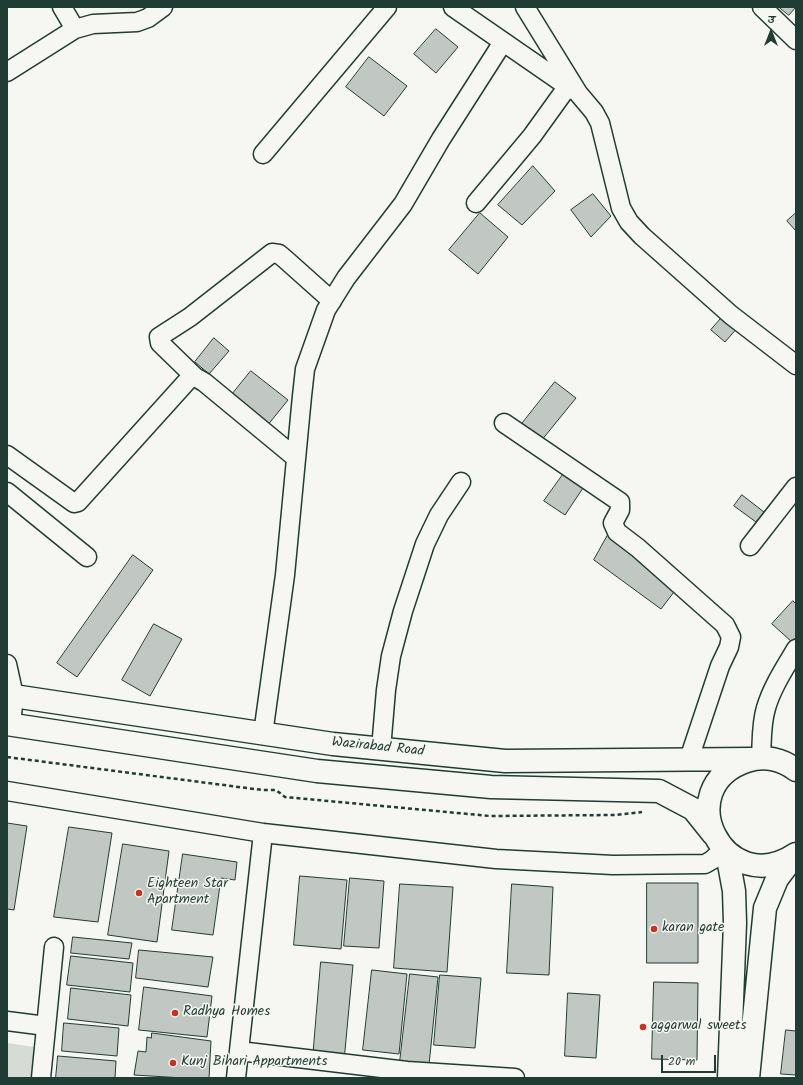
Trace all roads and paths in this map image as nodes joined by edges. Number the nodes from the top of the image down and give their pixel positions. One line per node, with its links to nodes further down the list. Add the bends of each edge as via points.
1 (62, 7): 7 (street)
2 (163, 7): 7 (street, via 148,18 137,22 93,24)
3 (387, 7): 12 (street)
4 (454, 7): 9 (street)
5 (525, 7): 11 (street)
6 (762, 7): 8 (street)
7 (75, 29): 10 (street)
8 (796, 40)
9 (503, 42): 11 (street); 14 (street, via 403,204 346,278)
10 (7, 72)
11 (573, 90): 13 (street); 15 (street, via 594,112 600,123 616,189 629,222 731,315)
12 (263, 154)
13 (476, 203)
14 (332, 301): 16 (street, via 286,259 272,253 190,317 159,337 160,343); 19 (street, via 326,310 305,369)
15 (796, 365)
16 (194, 377): 18 (street, via 189,379 74,504); 19 (street, via 204,382)
17 (504, 423): 32 (street, via 620,502 620,510 613,523 617,532 725,625 731,637 729,647)
18 (7, 455)
19 (296, 458): 29 (street, via 286,575)
20 (461, 482): 30 (street, via 439,515 428,539 403,611 391,656)
21 (796, 487): 23 (street)
22 (7, 492): 24 (street)
23 (750, 546)
24 (86, 557)
25 (796, 649): 33 (street, via 771,695 763,718)
26 (7, 664): 27 (street)
27 (10, 695): 28 (street); 29 (main road, Wazirabad Road)
28 (9, 724): 38 (main road, Wazirabad Road, via 317,771 491,787 659,791 693,809)
29 (263, 734): 30 (main road, Wazirabad Road)
30 (381, 749): 32 (main road, Wazirabad Road, via 505,761)
31 (7, 757): 36 (path, via 276,790 285,798 490,816 615,816)
32 (688, 759): 33 (main road, Wazirabad Road)
33 (771, 759): 34 (main road, via 790,765); 38 (main road, via 737,764 724,773 714,786 708,818)
34 (796, 770)
35 (7, 791): 37 (street)
36 (646, 812)
37 (263, 833): 38 (street, via 496,859 613,865 705,864 712,860); 43 (street)
38 (721, 845): 39 (main road, via 743,862 761,866 779,863); 47 (main road, via 734,891)
39 (796, 854): 48 (main road, via 777,879 765,908)
40 (54, 947): 42 (street)
41 (7, 1021): 42 (street)
42 (46, 1026): 44 (street)
43 (239, 1051): 45 (street); 46 (street, via 408,1071)
44 (41, 1078)
45 (236, 1078)
46 (515, 1078)
47 (729, 1078)
48 (748, 1078)

